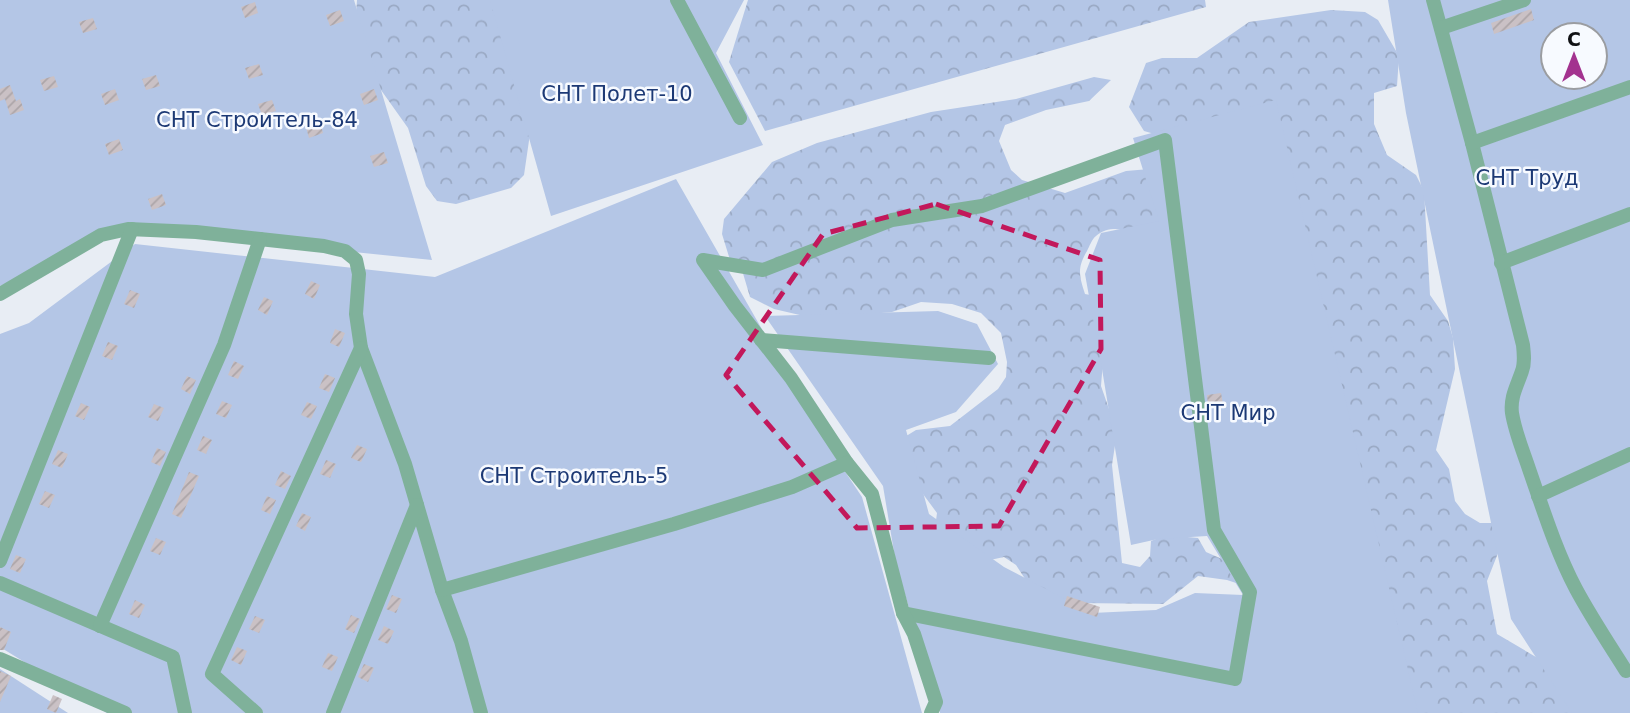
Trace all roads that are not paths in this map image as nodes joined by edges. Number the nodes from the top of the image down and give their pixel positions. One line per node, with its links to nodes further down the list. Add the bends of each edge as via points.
1 (677, 0): 6 (street)
2 (1433, 0): 4 (street)
3 (1524, 0): 4 (street)
4 (1441, 28): 7 (street)
5 (1630, 87): 7 (street)
6 (740, 118)
7 (1472, 143): 11 (street)
8 (1630, 214): 11 (street)
9 (132, 229): 10 (street); 12 (street, via 101,235); 20 (street)
10 (260, 239): 14 (street, via 345,251 356,260); 24 (street, via 224,345)
11 (1501, 263): 18 (street, via 1523,345 1512,411)
12 (0, 294)
13 (761, 340): 15 (street); 17 (street); 23 (street, via 703,260 763,270 892,219 982,206 1165,140 1214,530 1250,592 1235,679)
14 (361, 348): 19 (street); 29 (street, via 212,674)
15 (989, 358)
16 (1630, 454): 18 (street)
17 (848, 463): 22 (street, via 792,488); 23 (street, via 872,494)
18 (1538, 496): 26 (street, via 1575,587)
19 (417, 505): 22 (street); 30 (street)
20 (0, 561)
21 (0, 583): 24 (street)
22 (442, 590): 31 (street)
23 (903, 612): 32 (street, via 936,702)
24 (100, 625): 28 (street, via 173,657)
25 (0, 659): 27 (street)
26 (1626, 671)
27 (125, 713)
28 (185, 713)
29 (256, 713)
30 (332, 713)
31 (481, 713)
32 (931, 713)

